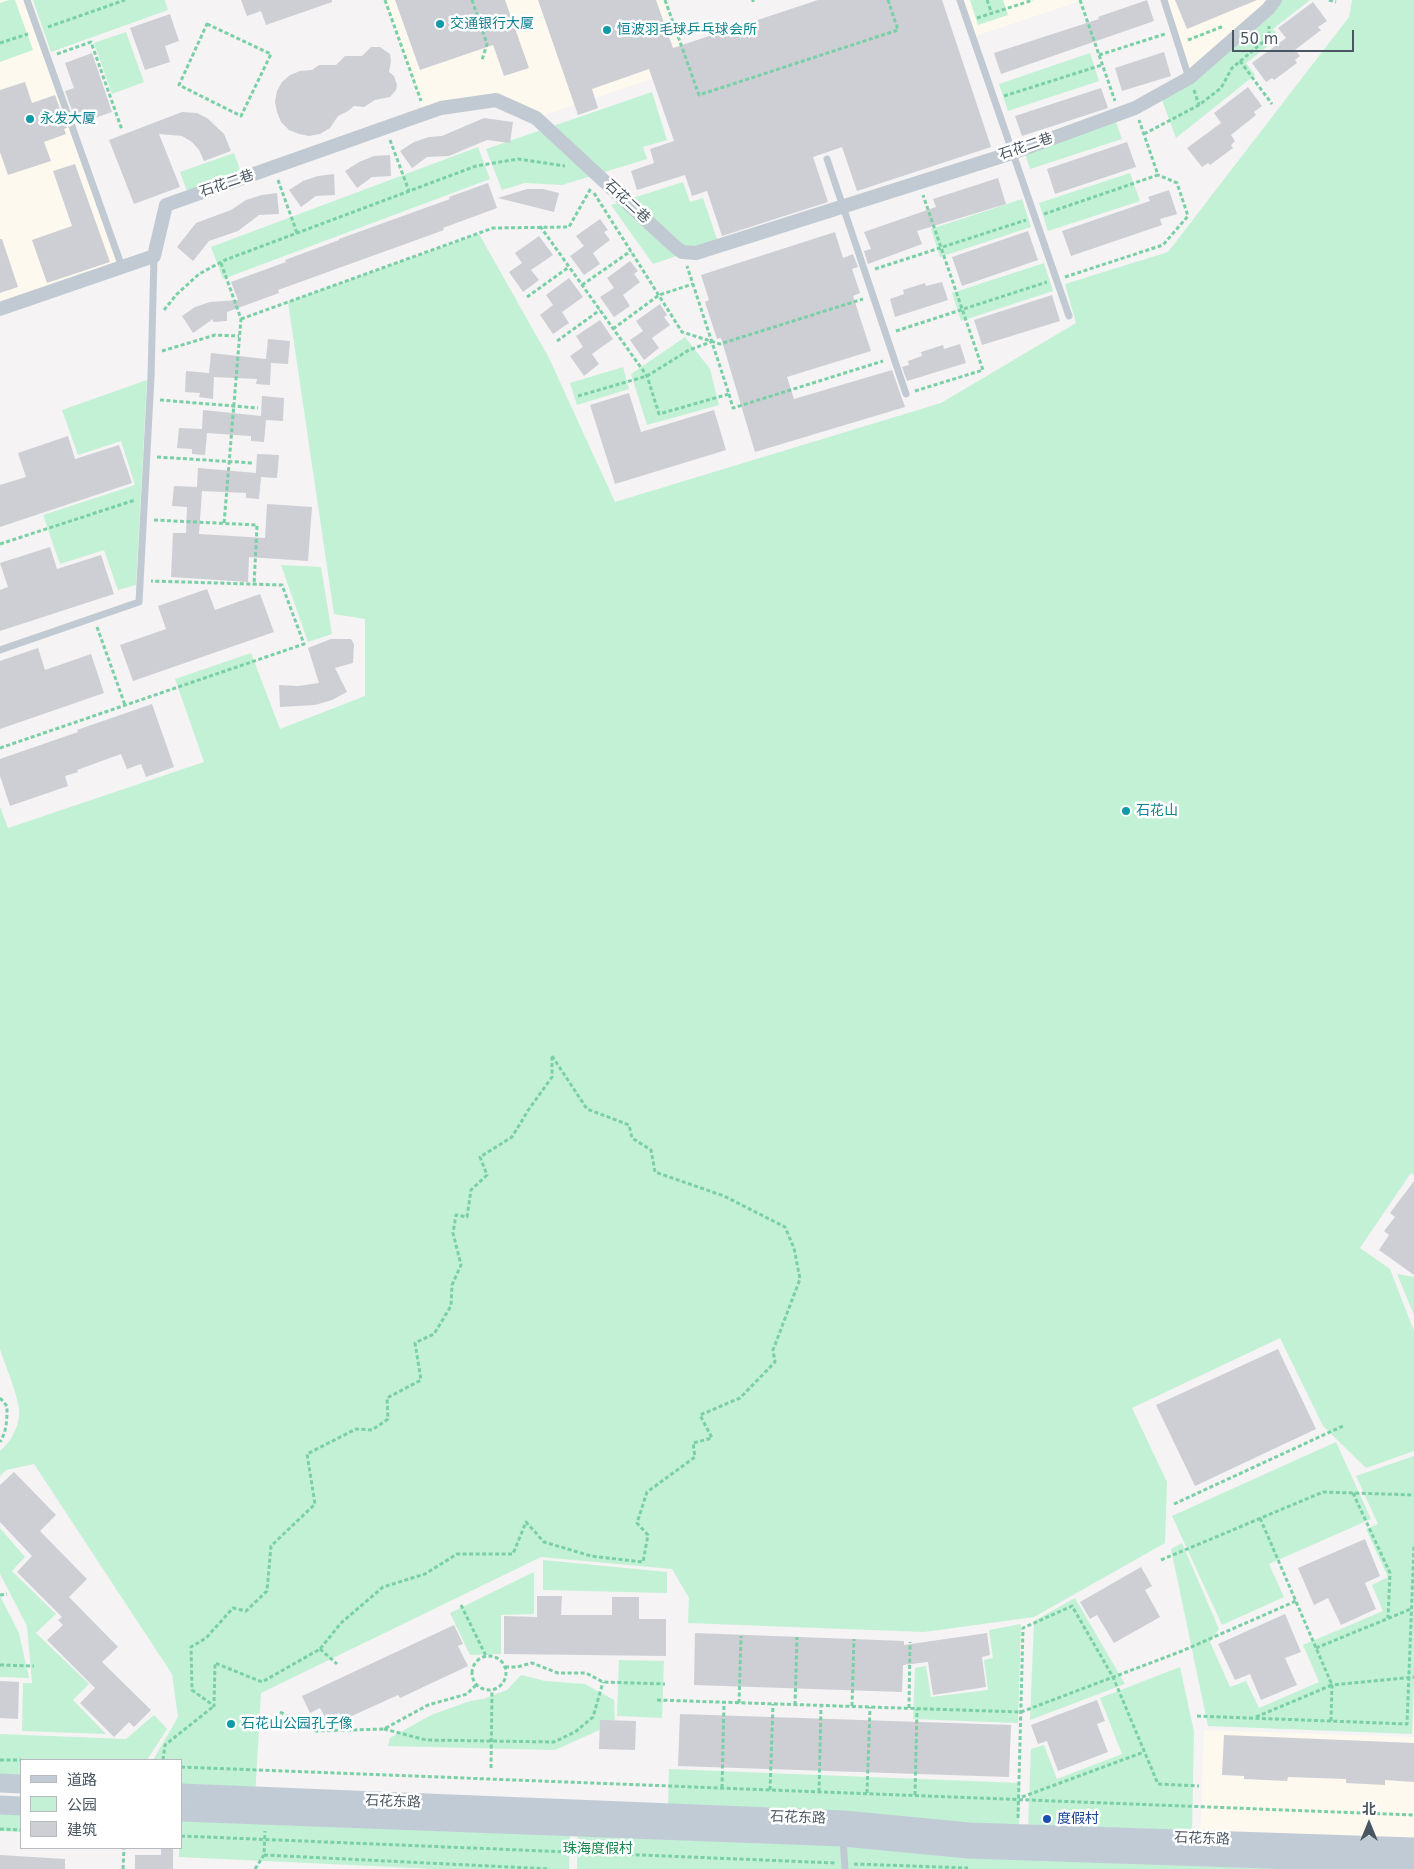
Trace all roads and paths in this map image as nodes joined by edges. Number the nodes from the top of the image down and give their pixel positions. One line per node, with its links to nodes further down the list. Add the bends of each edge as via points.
1 (27, 0): 18 (lane)
2 (125, 0): 18 (path)
3 (385, 0): 29 (path)
4 (472, 0): 23 (path, via 487,44)
5 (665, 0): 6 (path, via 699,95 898,30)
6 (888, 0)
7 (960, 0): 16 (lane)
8 (987, 0): 15 (path)
9 (1033, 0): 15 (path)
10 (1080, 0): 21 (path)
11 (1164, 0): 19 (lane)
12 (1330, 0): 13 (path)
13 (1336, 2)
14 (1271, 5): 24 (path, via 1269,37); 26 (street, 石花二巷)
15 (992, 14): 16 (path)
16 (967, 22): 27 (lane)
17 (208, 24): 17 (path, via 179,85 241,116 271,54)
18 (38, 30): 20 (path); 22 (lane)
19 (1174, 31): 21 (path); 26 (lane)
20 (0, 43)
21 (1099, 55): 25 (path)
22 (47, 58): 32 (path, via 91,42); 49 (lane)
23 (482, 60)
24 (1240, 61): 28 (path); 33 (path, via 1232,68 1221,88 1199,105)
25 (1102, 65): 27 (path); 30 (path)
26 (1189, 78): 30 (street, 石花二巷)
27 (994, 100): 34 (lane)
28 (1272, 104)
29 (425, 114): 31 (street, 石花二巷); 38 (street, 石花二巷, via 441,108 496,100 536,118)
30 (1119, 114): 34 (street, 石花二巷)
31 (386, 128): 37 (street, 石花二巷); 41 (path)
32 (122, 130)
33 (1144, 134)
34 (1012, 153): 39 (street, 石花二巷); 58 (lane)
35 (827, 159): 42 (lane)
36 (566, 166): 41 (path, via 518,158 476,166)
37 (273, 168): 44 (path); 47 (street, 石花二巷, via 166,205)
38 (598, 175): 40 (path); 46 (street, 石花二巷)
39 (919, 182): 42 (street, 石花二巷); 69 (path, via 983,370)
40 (591, 189): 43 (path, via 569,226); 45 (path)
41 (410, 191): 44 (path)
42 (842, 206): 46 (street, 石花二巷, via 696,253); 54 (lane)
43 (540, 226): 50 (path); 59 (path, via 493,228)
44 (297, 233): 48 (path)
45 (631, 252): 52 (path); 53 (path)
46 (682, 252): 51 (path)
47 (154, 256): 49 (street); 60 (lane)
48 (221, 262): 59 (path); 60 (path, via 199,274 177,294)
49 (122, 267): 56 (street)
50 (569, 267): 52 (path); 55 (path)
51 (693, 284): 53 (path); 64 (path)
52 (582, 285): 57 (path)
53 (659, 295): 61 (path); 64 (path, via 682,332)
54 (873, 296): 64 (path, via 720,344); 66 (lane)
55 (526, 297)
56 (0, 309)
57 (600, 310): 61 (path); 63 (path)
58 (1070, 316)
59 (240, 319): 62 (path)
60 (152, 327): 65 (lane)
61 (613, 329): 67 (path)
62 (239, 336): 65 (path, via 215,335); 72 (path)
63 (557, 341)
64 (712, 342): 67 (path, via 689,350); 68 (path)
65 (152, 354): 71 (lane)
66 (894, 357): 68 (path, via 733,408); 69 (lane)
67 (647, 376): 68 (path, via 659,414); 70 (path)
68 (728, 394)
69 (906, 394)
70 (578, 396)
71 (150, 400): 72 (path); 74 (lane)
72 (234, 406): 73 (path); 75 (path)
73 (258, 408)
74 (147, 456): 75 (path); 77 (lane)
75 (229, 462): 76 (path); 79 (path)
76 (253, 463)
77 (144, 497): 78 (lane); 80 (path)
78 (143, 520): 79 (path); 81 (lane)
79 (224, 524): 82 (path, via 257,525)
80 (0, 544)
81 (140, 581): 82 (path); 83 (lane, via 139,602)
82 (254, 585): 85 (path, via 282,586 304,644)
83 (94, 617): 84 (lane); 85 (path)
84 (0, 650)
85 (124, 705): 86 (path)
86 (0, 748)
87 (0, 1398): 89 (path, via 7,1406 8,1422)
88 (1343, 1426): 92 (path)
89 (0, 1442)
90 (1353, 1493): 91 (path); 93 (path, via 1323,1492); 101 (path, via 1390,1573)
91 (1414, 1495)
92 (1174, 1504)
93 (1260, 1518): 95 (path); 98 (path)
94 (1414, 1545): 100 (path)
95 (1161, 1560)
96 (7, 1594): 97 (path)
97 (0, 1595)
98 (1296, 1601): 106 (path); 115 (path)
99 (462, 1605): 108 (path)
100 (1411, 1609): 101 (path); 113 (path)
101 (1388, 1618): 106 (path)
102 (741, 1636): 123 (path)
103 (797, 1637): 125 (path)
104 (854, 1639): 128 (path)
105 (910, 1642): 130 (path)
106 (1316, 1648): 118 (path)
107 (320, 1649): 109 (path); 126 (path, via 262,1682 215,1662); 126 (path, via 341,1623 383,1587 425,1574 457,1554 513,1554 526,1522 544,1542 590,1556 643,1562 648,1535 638,1523 647,1492 696,1457 693,1443 712,1438 700,1415 740,1398 775,1362 773,1350 800,1279 794,1248 785,1227 724,1196 655,1172 651,1150 632,1138 629,1124 587,1109 552,1056 552,1077 512,1137 480,1157 487,1175 471,1190 467,1218 456,1215 453,1234 462,1265 452,1285 451,1306 434,1334 415,1343 421,1380 387,1398 388,1419 372,1430 356,1428 307,1454 315,1504 271,1546 267,1591 246,1611 233,1608 206,1638 191,1647 192,1690)
108 (486, 1656): 112 (path, via 498,1658); 119 (path, via 473,1665 471,1675)
109 (337, 1664)
110 (0, 1665): 111 (path)
111 (34, 1666)
112 (505, 1667): 116 (path, via 532,1662 558,1673 586,1673); 120 (path, via 506,1678)
113 (1409, 1676): 114 (path); 118 (path); 136 (path, via 1407,1724)
114 (1414, 1676)
115 (1113, 1677): 133 (path); 133 (path, via 1072,1606 1023,1628); 139 (path)
116 (603, 1682): 117 (path); 138 (path, via 593,1717 575,1732 554,1742)
117 (665, 1684)
118 (1332, 1684): 135 (path); 136 (path)
119 (476, 1685): 120 (path); 137 (path, via 467,1694 428,1704)
120 (492, 1690): 138 (path)
121 (657, 1700): 122 (path)
122 (724, 1702): 123 (path); 148 (path)
123 (739, 1703): 124 (path)
124 (773, 1704): 125 (path); 149 (path)
125 (795, 1704): 127 (path)
126 (214, 1706): 140 (path, via 165,1746)
127 (820, 1706): 128 (path); 150 (path)
128 (852, 1706): 129 (path)
129 (870, 1707): 130 (path); 152 (path)
130 (909, 1708): 131 (path)
131 (917, 1709): 133 (path); 153 (path)
132 (280, 1712): 137 (path, via 316,1731)
133 (1021, 1712): 154 (path)
134 (1196, 1716): 135 (path)
135 (1253, 1718): 136 (path)
136 (1332, 1721)
137 (384, 1729): 138 (path, via 426,1740)
138 (492, 1742): 144 (path)
139 (1144, 1752): 147 (path, via 1158,1784); 154 (path)
140 (164, 1759)
141 (0, 1760): 142 (path)
142 (20, 1760)
143 (182, 1767): 148 (path)
144 (491, 1768)
145 (0, 1783): 146 (main road)
146 (20, 1784)
147 (1199, 1786)
148 (722, 1788): 149 (path)
149 (770, 1790): 150 (path)
150 (819, 1792): 152 (path)
151 (182, 1793): 162 (main road, 石花东路, via 844,1820)
152 (867, 1793): 153 (path)
153 (915, 1795): 154 (path)
154 (1019, 1798): 158 (path); 162 (path)
155 (0, 1805): 156 (main road)
156 (20, 1806)
157 (182, 1812): 159 (main road, 石花东路)
158 (1414, 1815)
159 (266, 1816): 164 (main road, 石花东路); 165 (path)
160 (0, 1829): 161 (path)
161 (20, 1830)
162 (1018, 1834): 166 (main road, 石花东路)
163 (182, 1836): 165 (path)
164 (843, 1837): 170 (main road, 石花东路, via 968,1850); 171 (lane)
165 (264, 1840): 168 (path); 171 (path)
166 (1414, 1847)
167 (124, 1849): 173 (path)
168 (264, 1856): 174 (path); 175 (path)
169 (1414, 1864): 170 (main road, 石花东路)
170 (1336, 1865)
171 (844, 1866): 172 (path)
172 (977, 1868)
173 (123, 1869)
174 (255, 1869)
175 (550, 1869)

